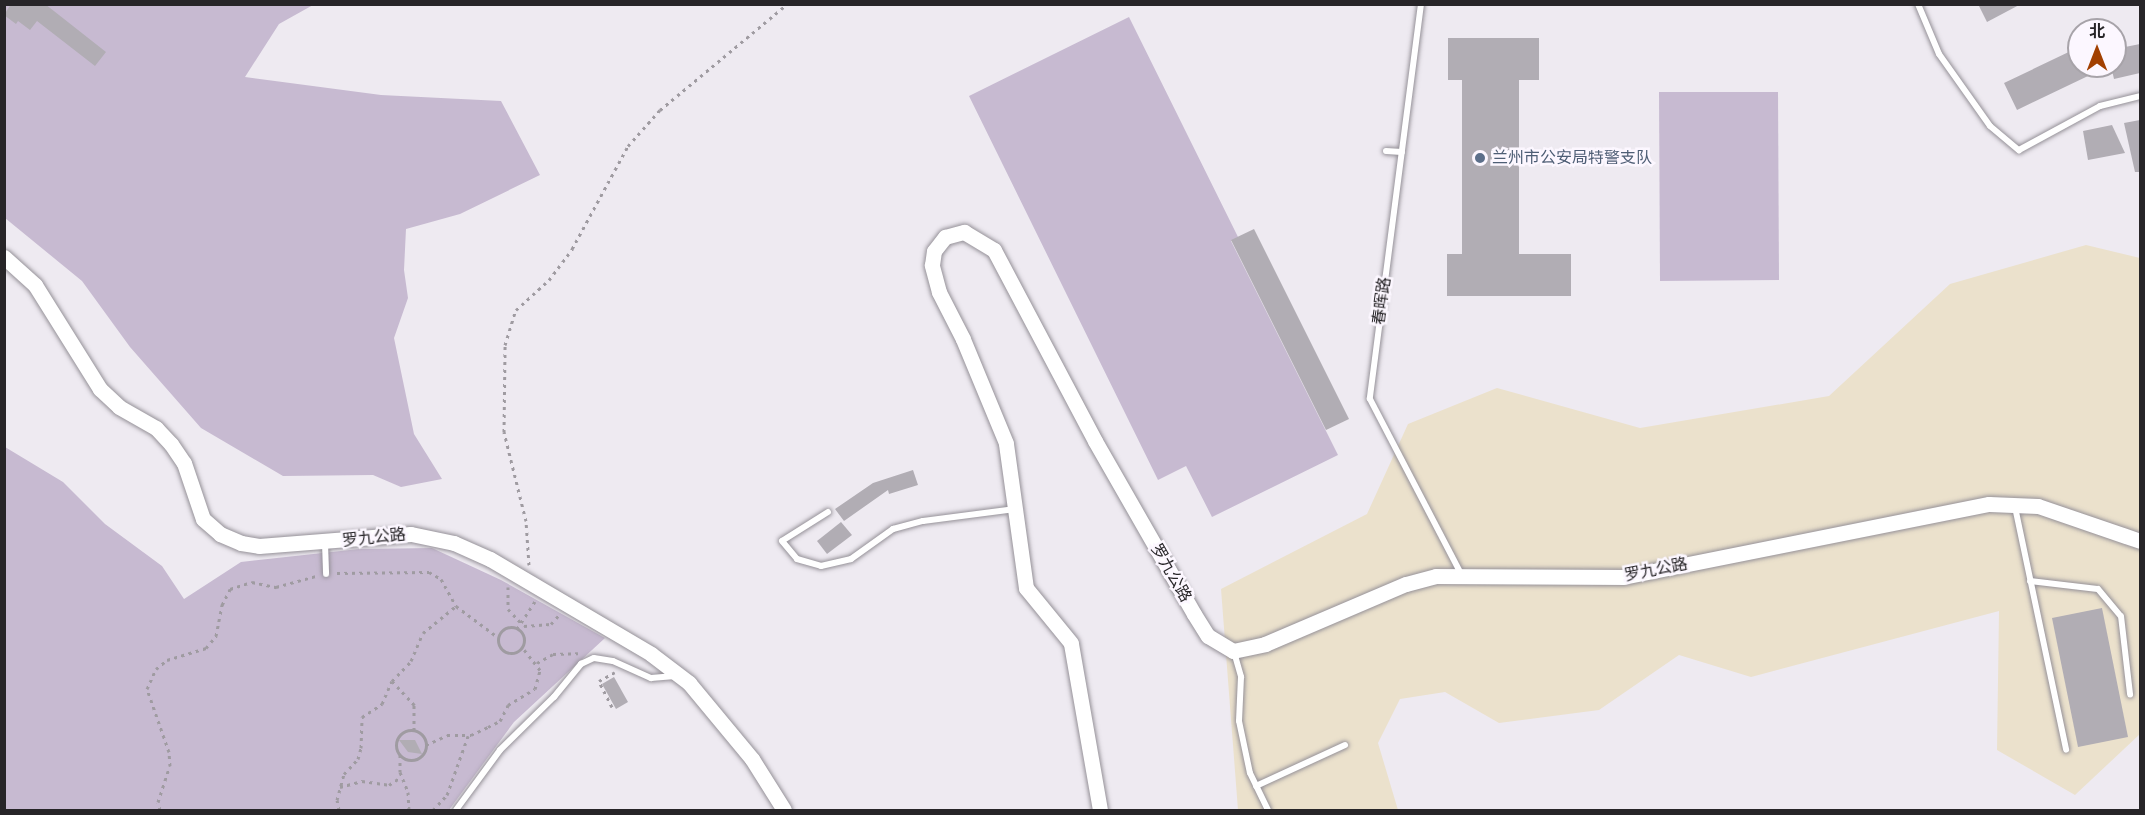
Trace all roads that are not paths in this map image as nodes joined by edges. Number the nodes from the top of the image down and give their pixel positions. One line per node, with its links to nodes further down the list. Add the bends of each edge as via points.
1 (1421, 4): 5 (lane, 春晖路)
2 (1918, 4): 3 (lane, via 1939,54 1990,126 2019,150 2100,106)
3 (2140, 96)
4 (1386, 151): 5 (lane)
5 (1402, 152): 13 (lane, 春晖路, via 1370,399)
6 (4, 256): 11 (street, 罗九公路, via 35,285 100,389 119,407 156,428 171,444 184,464 203,519 220,534 241,543)
7 (2014, 504): 10 (street, 罗九公路, via 2038,506); 13 (street, 罗九公路, via 1958,508 1623,577); 14 (lane)
8 (1017, 509): 9 (lane, via 923,521 893,529 851,559 821,566 797,559 782,541); 15 (street, 罗九公路, via 1006,443 939,292 932,265 934,251 945,237 964,232 994,250 1095,441 1194,614 1208,636); 23 (street, 罗九公路, via 1026,588 1071,644)
9 (828, 512)
10 (2140, 541)
11 (324, 543): 12 (lane); 16 (street, 罗九公路, via 411,534 454,543 531,581 651,654)
12 (326, 574)
13 (1462, 576): 15 (street, 罗九公路, via 1436,576 1406,584 1265,644)
14 (2030, 581): 17 (lane, via 2098,589 2121,616); 19 (lane)
15 (1233, 651): 20 (lane, via 1241,677 1239,721)
16 (678, 675): 21 (lane, via 651,678 594,658 581,664 554,697 507,741); 22 (street, 罗九公路, via 715,711)
17 (2130, 694)
18 (1345, 745): 20 (lane)
19 (2066, 750)
20 (1256, 786): 24 (lane)
21 (456, 810)
22 (784, 810)
23 (1100, 810)
24 (1268, 810)

